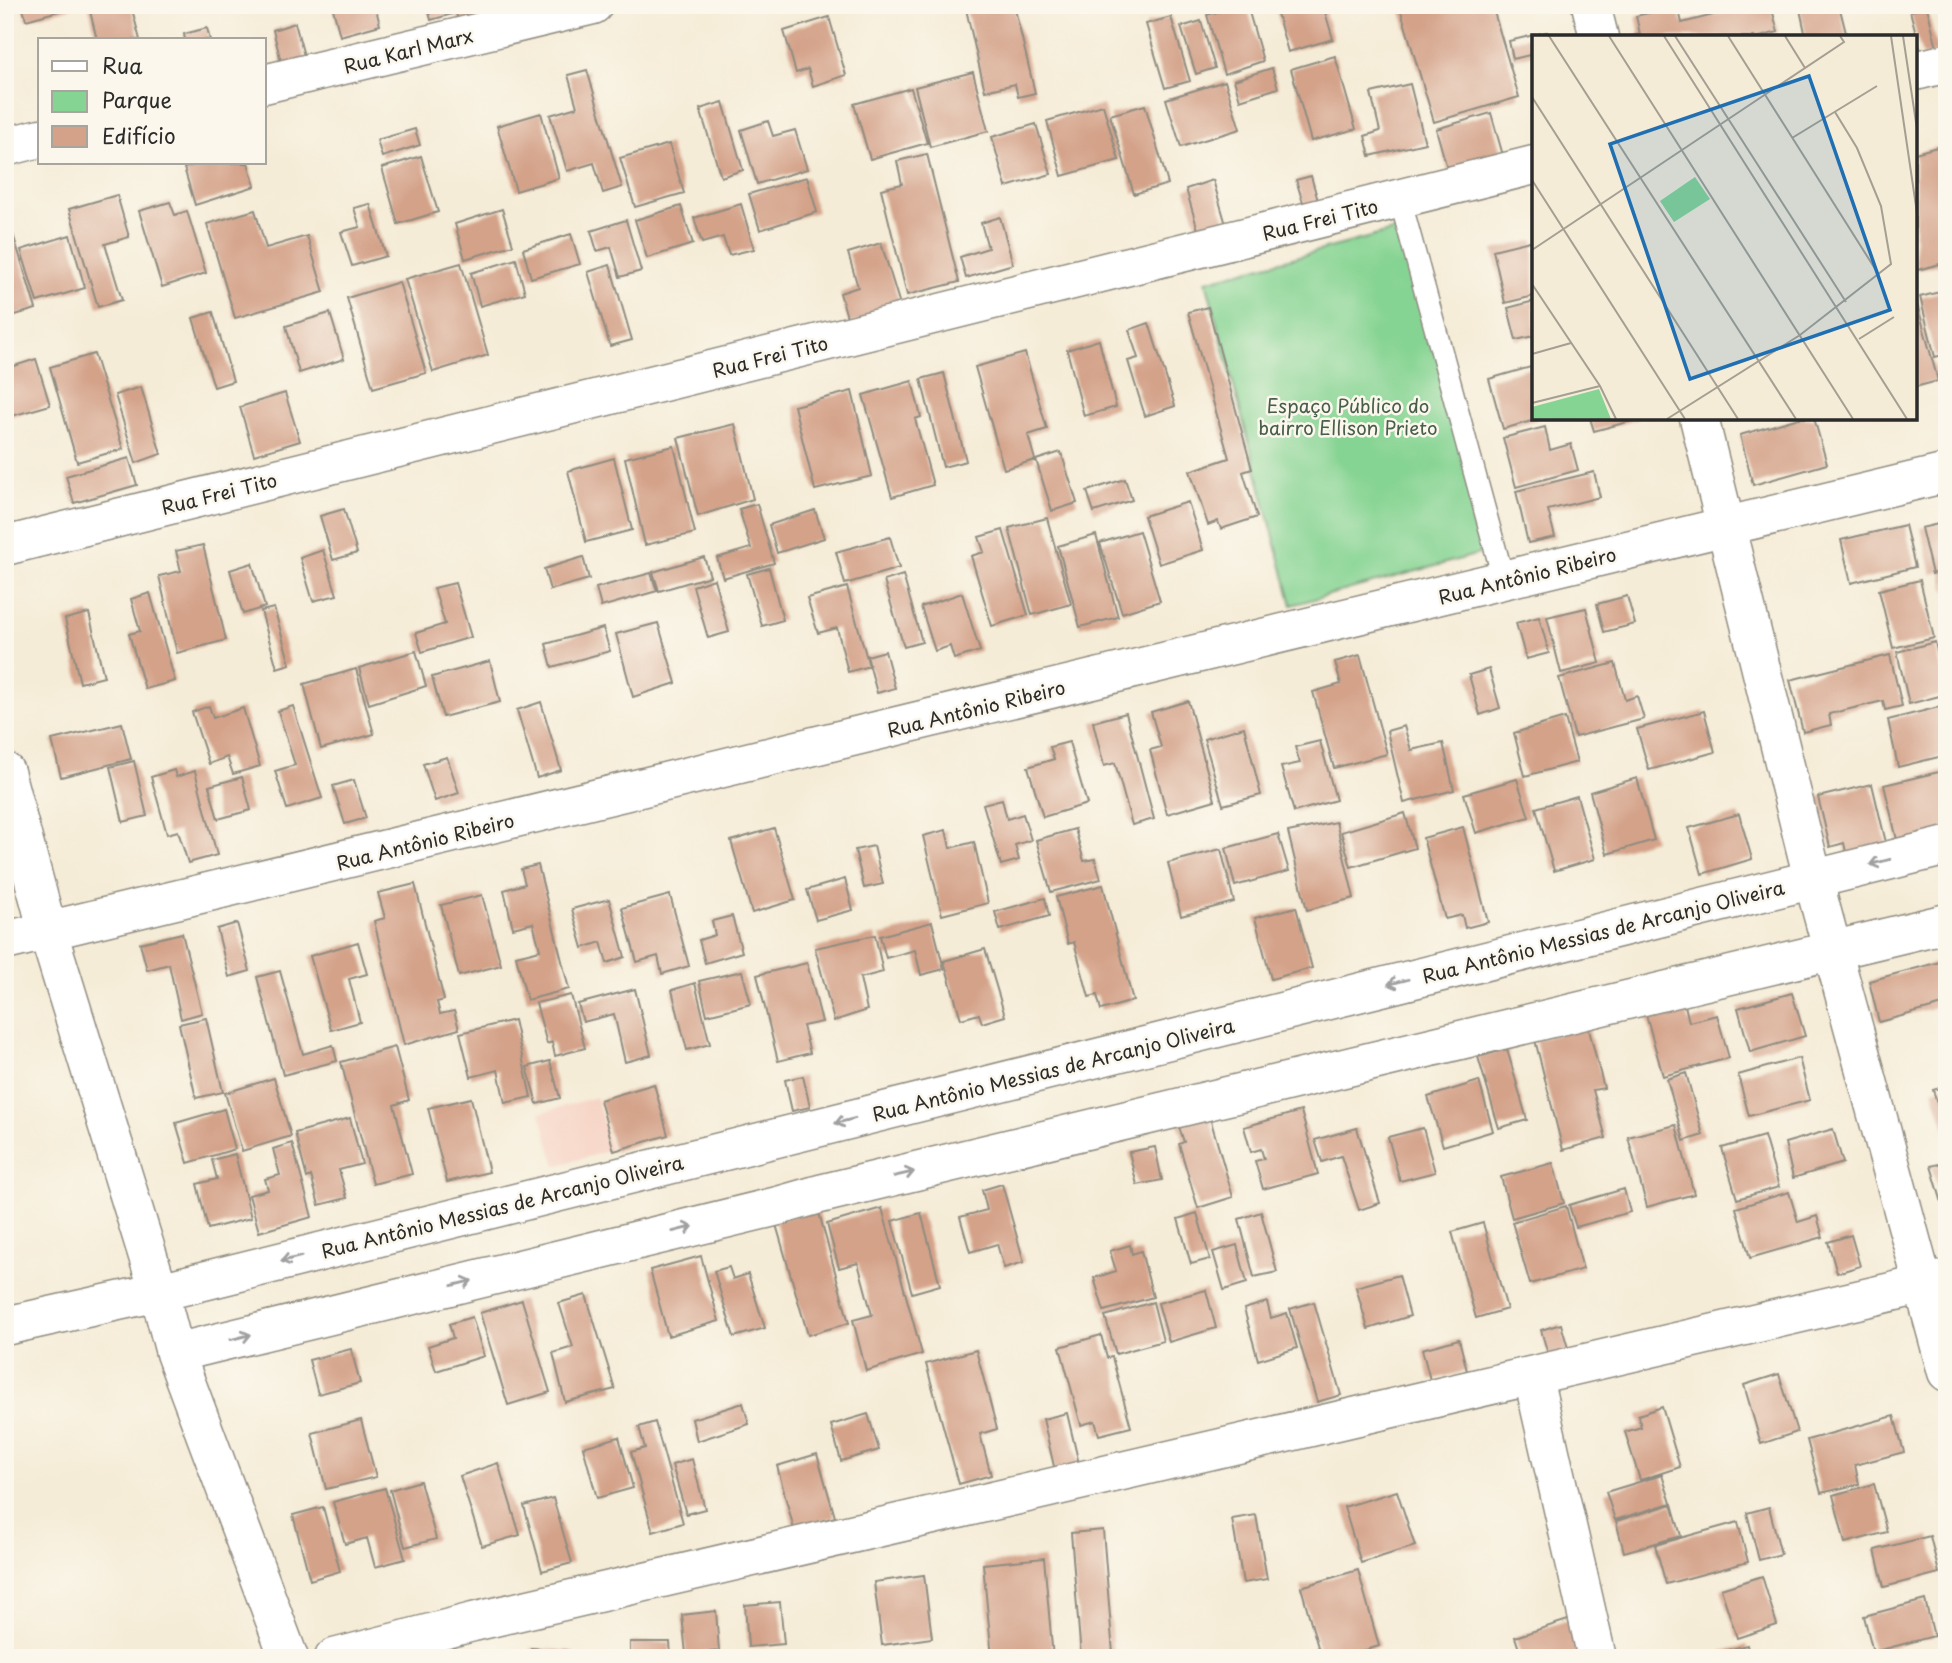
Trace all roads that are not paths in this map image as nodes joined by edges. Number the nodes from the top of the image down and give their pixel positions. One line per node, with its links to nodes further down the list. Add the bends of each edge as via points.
1 (593, 5): 6 (street, Rua Karl Marx)
2 (1591, 5): 3 (street)
3 (1598, 35)
4 (1947, 63): 5 (street)
5 (1917, 70)
6 (266, 84)
7 (38, 139): 8 (street)
8 (5, 147)
9 (1532, 166): 10 (street, Rua Frei Tito)
10 (1400, 199): 14 (street, Rua Frei Tito); 15 (lane)
11 (1700, 420): 13 (street)
12 (1947, 473): 13 (street, Rua Antônio Ribeiro)
13 (1727, 527): 15 (street, Rua Antônio Ribeiro); 18 (street)
14 (5, 546)
15 (1504, 580): 20 (street, Rua Antônio Ribeiro)
16 (5, 772): 20 (street)
17 (1947, 846): 18 (street, Rua Antônio Messias de Arcanjo Oliveira, one-way to 18)
18 (1813, 879): 22 (street); 24 (street, Rua Antônio Messias de Arcanjo Oliveira, one-way to 24)
19 (1947, 923): 22 (street)
20 (48, 932): 21 (street, Rua Antônio Ribeiro); 24 (street)
21 (5, 942)
22 (1833, 951): 23 (street); 26 (street, one-way to 22)
23 (1935, 1282): 27 (street); 28 (street)
24 (159, 1292): 25 (street, Rua Antônio Messias de Arcanjo Oliveira); 26 (street)
25 (5, 1326)
26 (175, 1353): 29 (street)
27 (1947, 1372)
28 (1533, 1377): 30 (street); 31 (street)
29 (289, 1658)
30 (334, 1658)
31 (1597, 1658)

